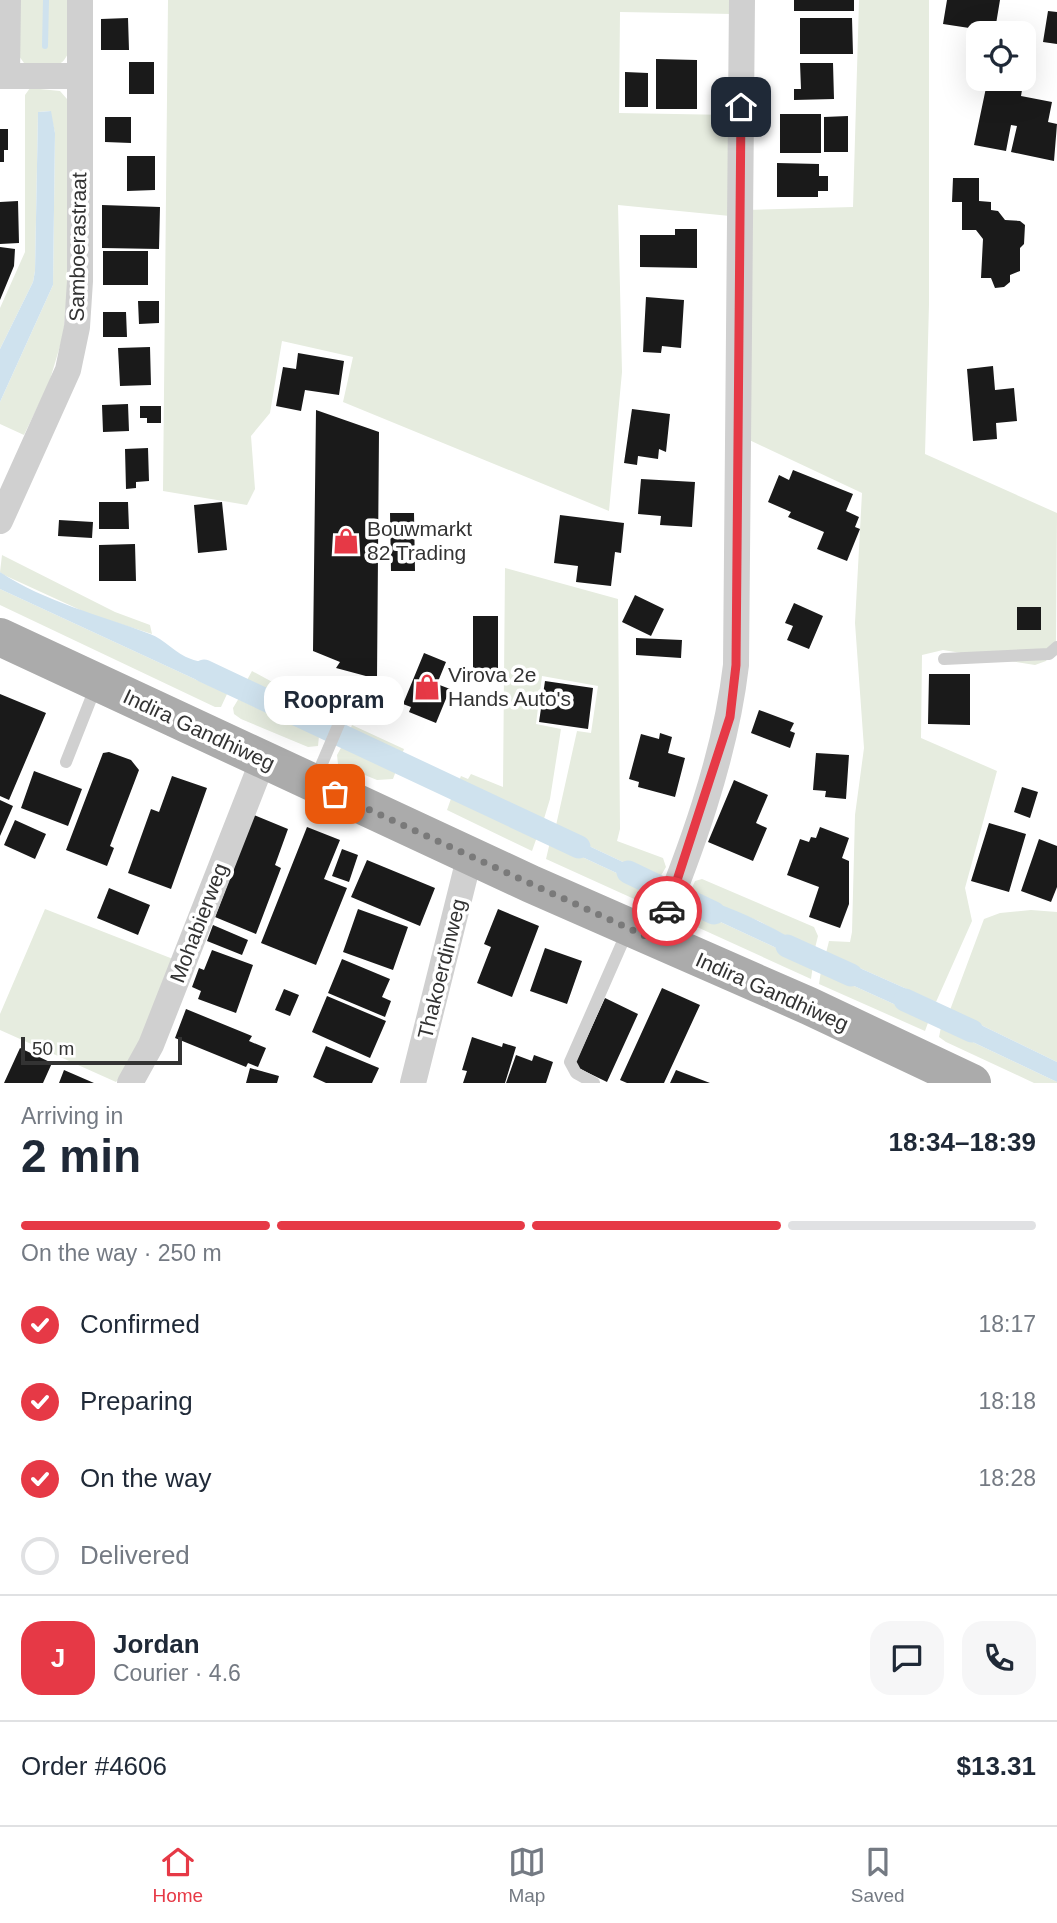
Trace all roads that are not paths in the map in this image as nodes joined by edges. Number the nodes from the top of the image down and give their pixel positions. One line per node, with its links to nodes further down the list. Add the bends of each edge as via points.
1 (8, 0): 4 (street)
2 (80, 0): 5 (street, Samboerastraat)
3 (742, 0): 16 (street, via 736,665 730,717 678,881)
4 (4, 76): 5 (street)
5 (79, 76): 6 (street, Samboerastraat, via 77,327 68,370)
6 (0, 521)
7 (0, 637): 10 (main road, Indira Gandhiweg)
8 (1057, 647): 9 (lane, via 1049,654)
9 (944, 659)
10 (98, 683): 12 (main road, Indira Gandhiweg); 13 (lane)
11 (355, 686): 14 (lane)
12 (263, 760): 14 (main road, Indira Gandhiweg); 17 (street, Mohabierweg, via 151,1045)
13 (66, 762)
14 (313, 784): 15 (main road, Indira Gandhiweg)
15 (470, 855): 16 (main road, Indira Gandhiweg); 18 (street, Thakoerdinweg)
16 (649, 929): 19 (lane, via 570,1062 576,1073); 20 (main road, Indira Gandhiweg)
17 (130, 1083)
18 (413, 1083)
19 (594, 1083)
20 (972, 1083)

